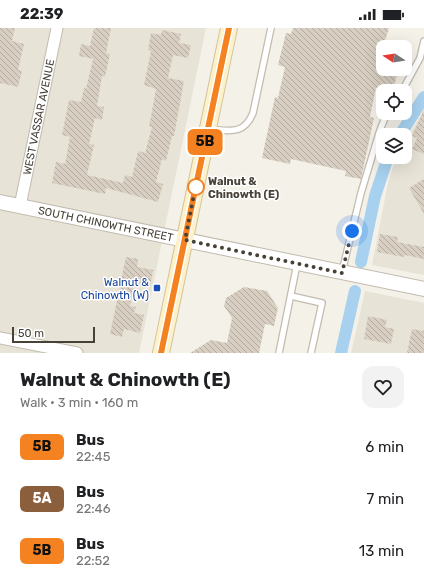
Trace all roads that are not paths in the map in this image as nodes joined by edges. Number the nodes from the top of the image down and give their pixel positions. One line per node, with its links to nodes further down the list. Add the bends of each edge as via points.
1 (57, 28): 9 (street, WEST VASSAR AVENUE)
2 (229, 28): 7 (main road)
3 (271, 28): 7 (lane, via 249,122 237,130)
4 (424, 41): 5 (lane, via 420,58)
5 (406, 84)
6 (384, 120): 12 (lane, via 361,193)
7 (208, 128): 10 (main road)
8 (0, 202): 9 (street, SOUTH CHINOWTH STREET)
9 (20, 206): 10 (street, SOUTH CHINOWTH STREET)
10 (185, 240): 11 (street, SOUTH CHINOWTH STREET); 17 (main road)
11 (297, 264): 12 (street, SOUTH CHINOWTH STREET); 14 (lane)
12 (342, 273): 13 (street, SOUTH CHINOWTH STREET)
13 (424, 289)
14 (291, 296): 18 (lane); 19 (lane, via 322,303)
15 (0, 338): 16 (street)
16 (76, 353)
17 (161, 353)
18 (279, 353)
19 (311, 353)

